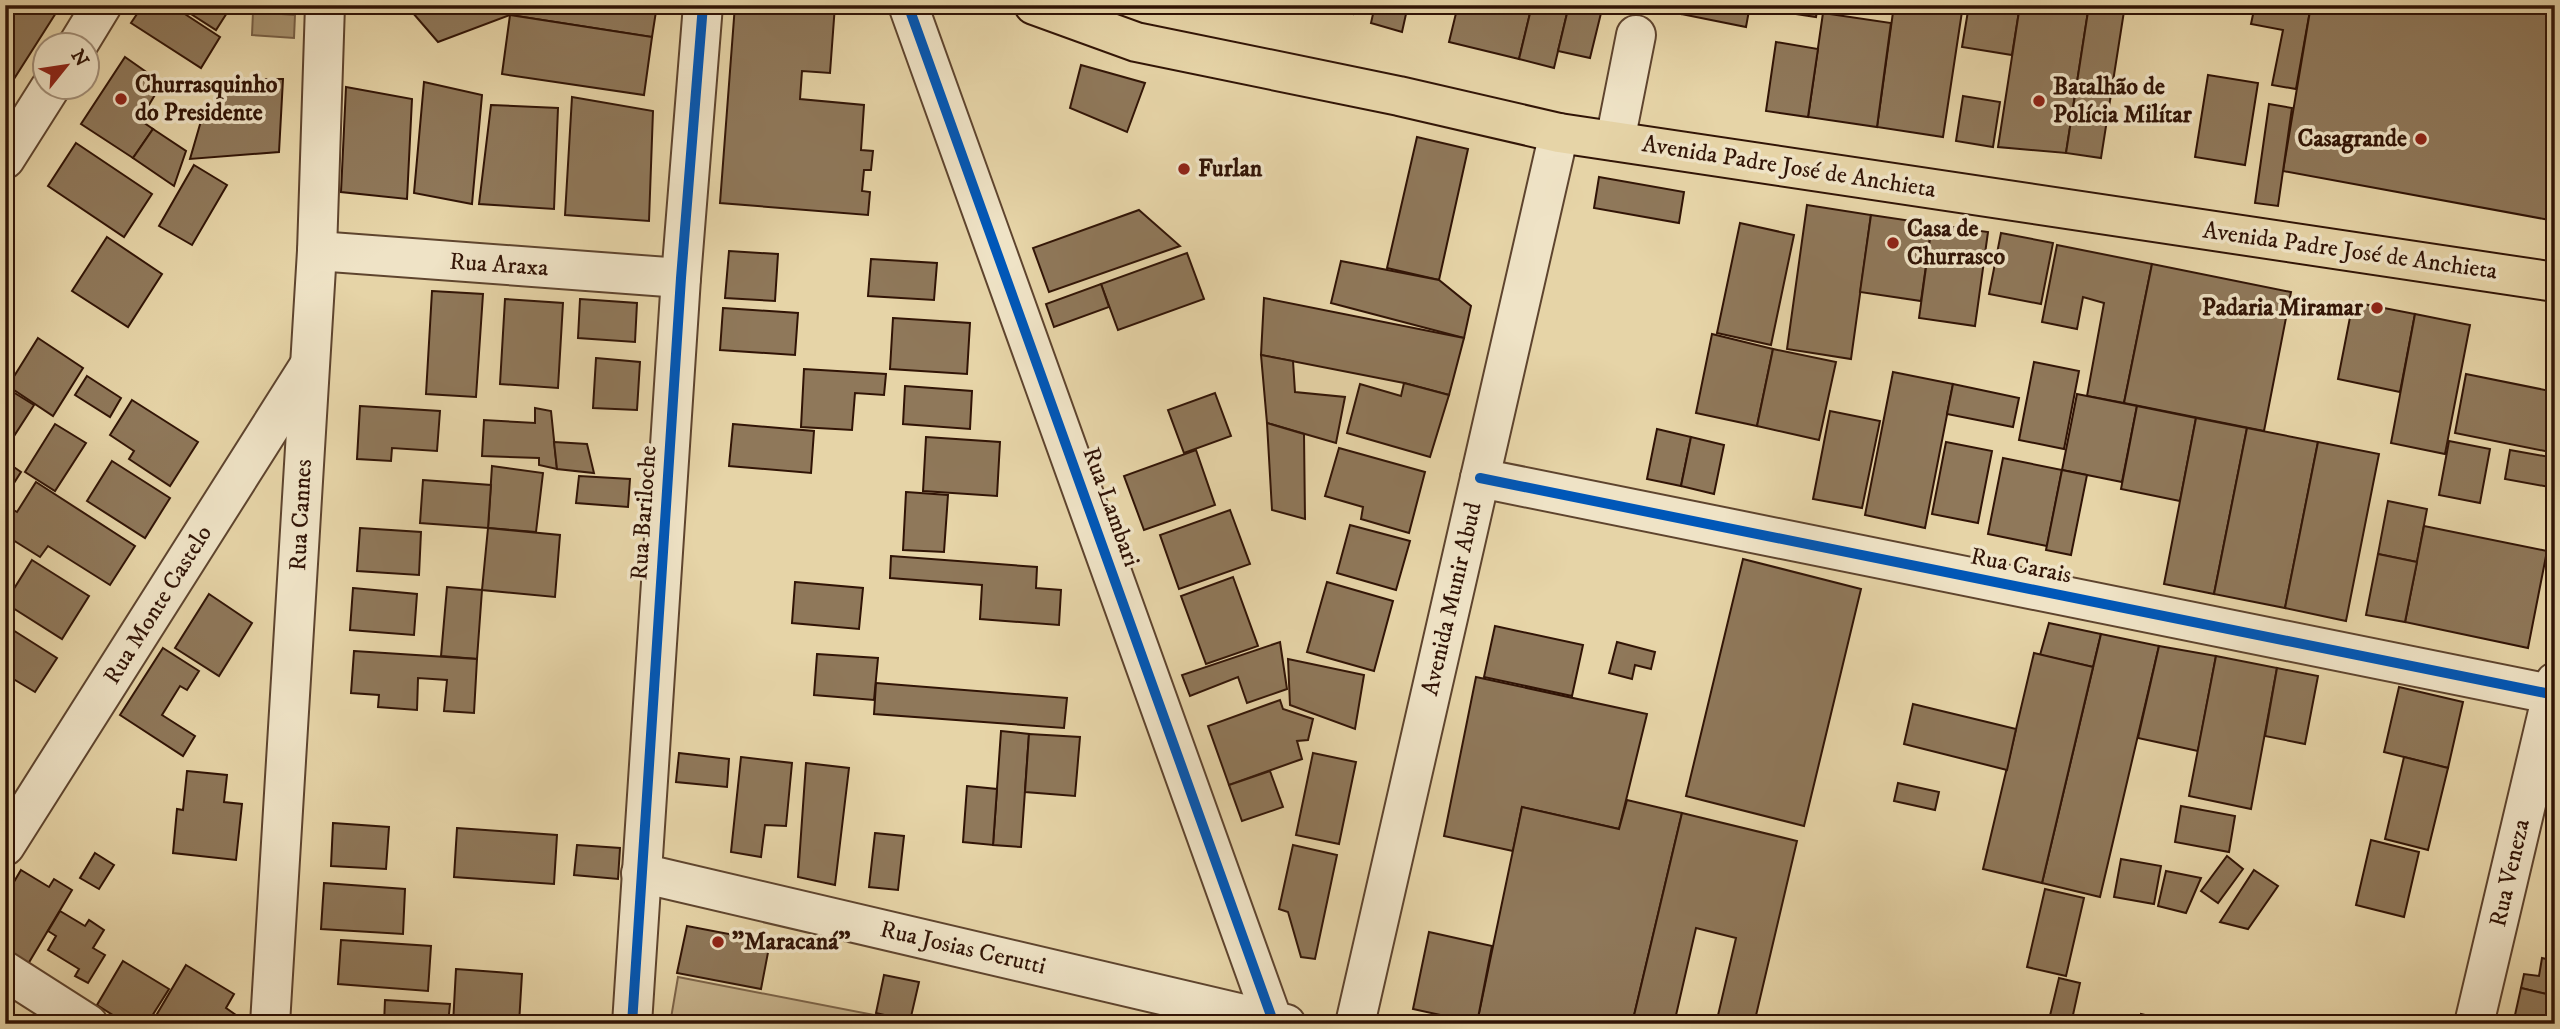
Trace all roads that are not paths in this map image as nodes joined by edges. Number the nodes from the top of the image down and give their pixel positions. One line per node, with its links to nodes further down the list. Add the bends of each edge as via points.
1 (102, 5): 6 (street)
2 (325, 5): 12 (street, Rua Cannes)
3 (703, 5): 13 (street, Rua Bariloche)
4 (908, 5): 21 (street, Rua Lambari)
5 (1034, 5): 9 (main road, Avenida Padre José de Anchieta, via 1136,42)
6 (85, 32)
7 (1636, 35): 10 (street)
8 (41, 102): 11 (street)
9 (1559, 133): 10 (main road, Avenida Padre José de Anchieta); 16 (street, Avenida Munir Abud)
10 (1615, 141): 14 (main road, Avenida Padre José de Anchieta)
11 (5, 159)
12 (317, 251): 13 (street, Rua Araxa); 15 (street, Rua Cannes)
13 (681, 278): 19 (street, Rua Bariloche)
14 (2555, 282)
15 (310, 364): 18 (street, Rua Monte Castelo); 23 (street, Rua Cannes)
16 (1480, 478): 17 (street, Rua Carais); 25 (street, Avenida Munir Abud)
17 (2554, 691): 26 (street, Rua Veneza)
18 (5, 846)
19 (641, 873): 21 (street, Rua Josias Cerutti); 24 (street, Rua Bariloche)
20 (5, 971): 22 (street)
21 (1277, 1023)
22 (88, 1024)
23 (270, 1024)
24 (632, 1024)
25 (1354, 1024)
26 (2474, 1024)

